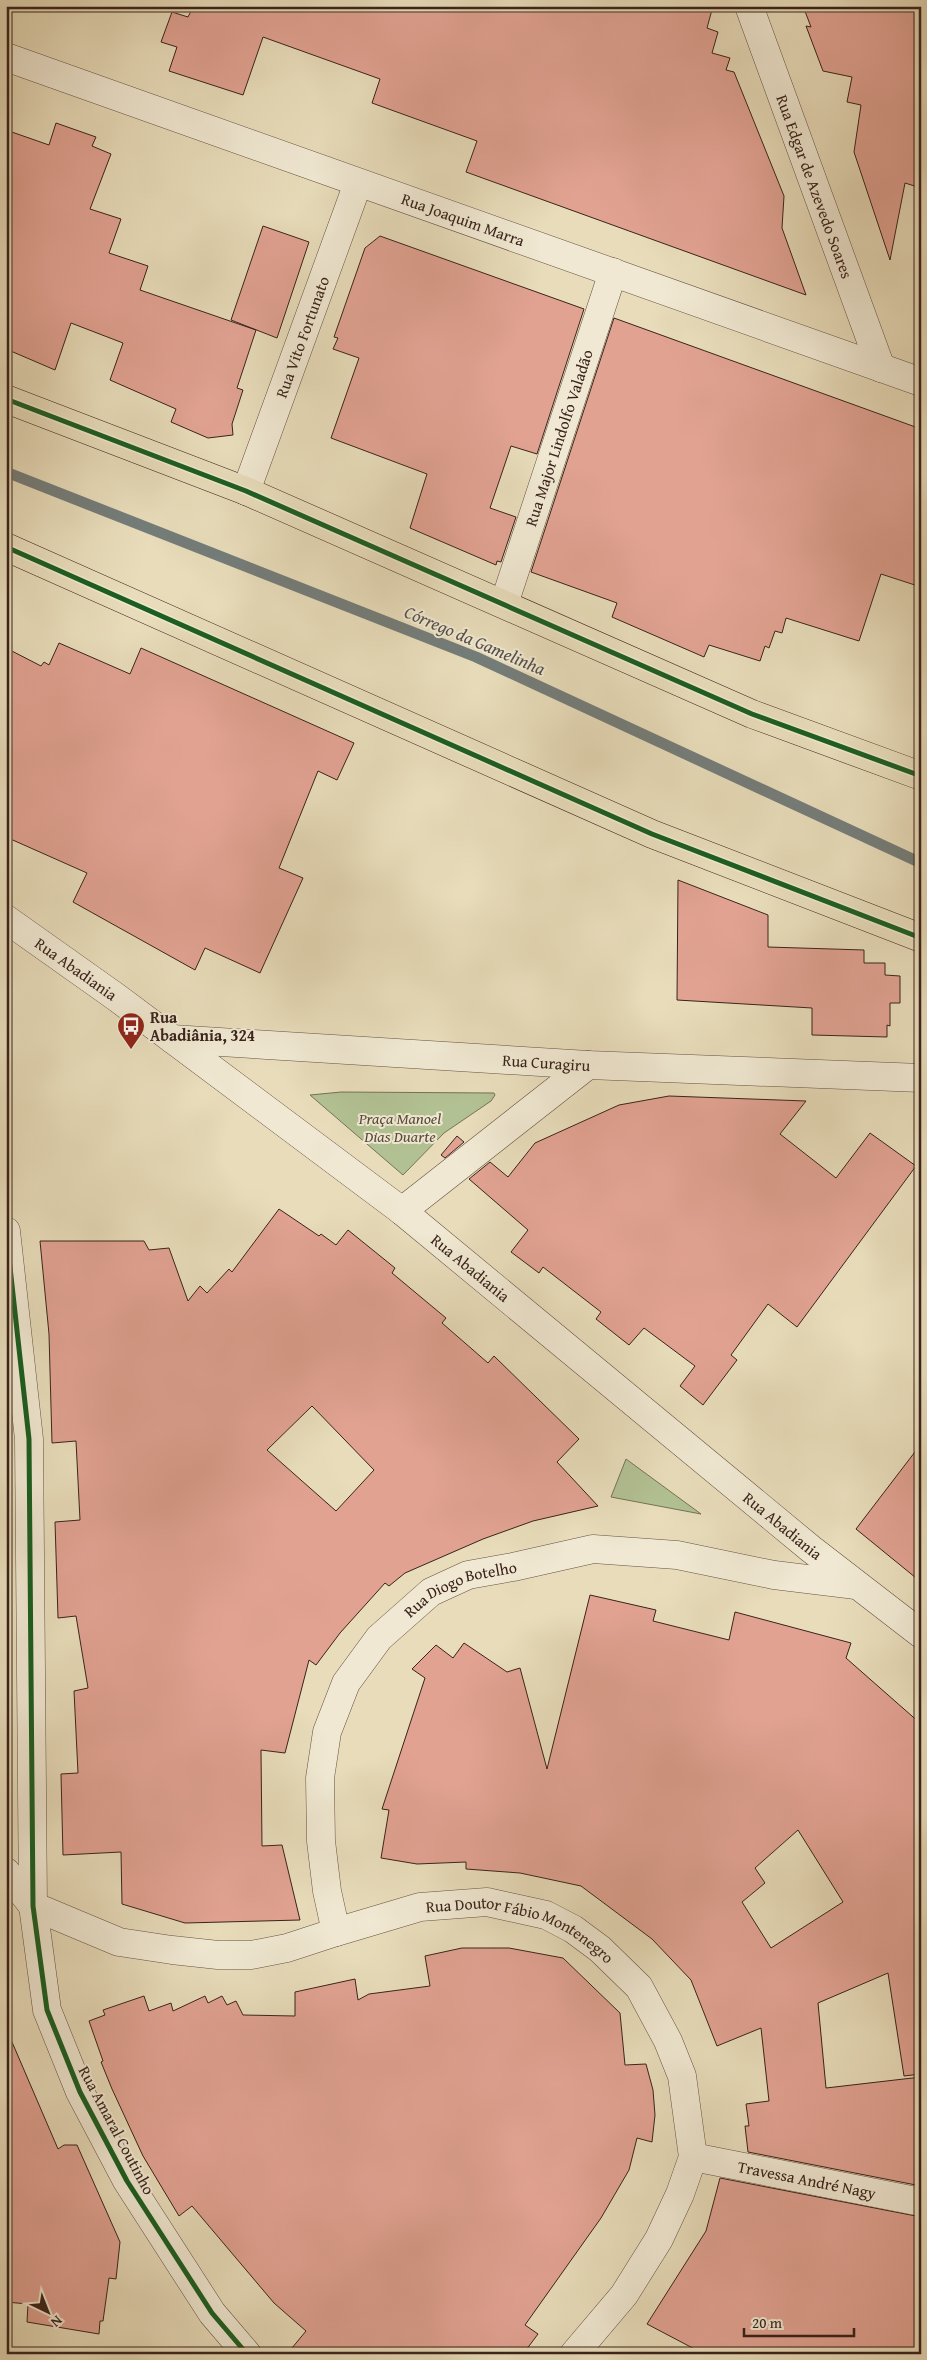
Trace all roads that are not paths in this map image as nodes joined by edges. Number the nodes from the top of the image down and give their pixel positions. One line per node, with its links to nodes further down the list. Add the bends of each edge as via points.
1 (749, 6): 5 (street, Rua Edgar de Azevedo Soares)
2 (6, 57): 3 (street, Rua Joaquim Marra)
3 (358, 183): 4 (street, Rua Joaquim Marra); 8 (street, Rua Vito Fortunato)
4 (613, 272): 5 (street, Rua Joaquim Marra); 10 (street, Rua Major Lindolfo Valadão)
5 (881, 368): 6 (street, Rua Joaquim Marra)
6 (921, 382)
7 (6, 399): 8 (main road)
8 (246, 491): 10 (main road)
9 (6, 547): 13 (main road, via 652,834)
10 (504, 604): 11 (main road, via 752,714)
11 (921, 776)
12 (6, 919): 14 (street, Rua Abadiania)
13 (921, 938)
14 (172, 1039): 15 (street, Rua Curagiru); 17 (street, Rua Abadiania)
15 (588, 1065): 16 (street, Rua Curagiru); 17 (street)
16 (921, 1078)
17 (402, 1211): 19 (street, Rua Abadiania)
18 (6, 1231): 22 (street, Rua Amaral Coutinho, via 29,1439)
19 (856, 1585): 20 (street, Rua Abadiania); 23 (street, Rua Diogo Botelho, via 774,1575 677,1555 593,1549 468,1575 431,1592 379,1638 346,1683 327,1732 320,1778 321,1841)
20 (921, 1634)
21 (6, 1872): 22 (street, Rua Doutor Fábio Montenegro)
22 (33, 1906): 23 (street, Rua Doutor Fábio Montenegro, via 119,1942 218,1955 251,1955 287,1948); 26 (street, Rua Amaral Coutinho, via 47,2010 80,2092 127,2182 212,2313)
23 (336, 1932): 24 (street, Rua Doutor Fábio Montenegro, via 420,1907 487,1902 546,1915 573,1929 600,1949 639,1988 668,2041 682,2076)
24 (693, 2157): 25 (street, Travessa André Nagy); 27 (street, Rua Doutor Fábio Montenegro, via 659,2239 624,2295)
25 (921, 2202)
26 (246, 2354)
27 (574, 2354)

